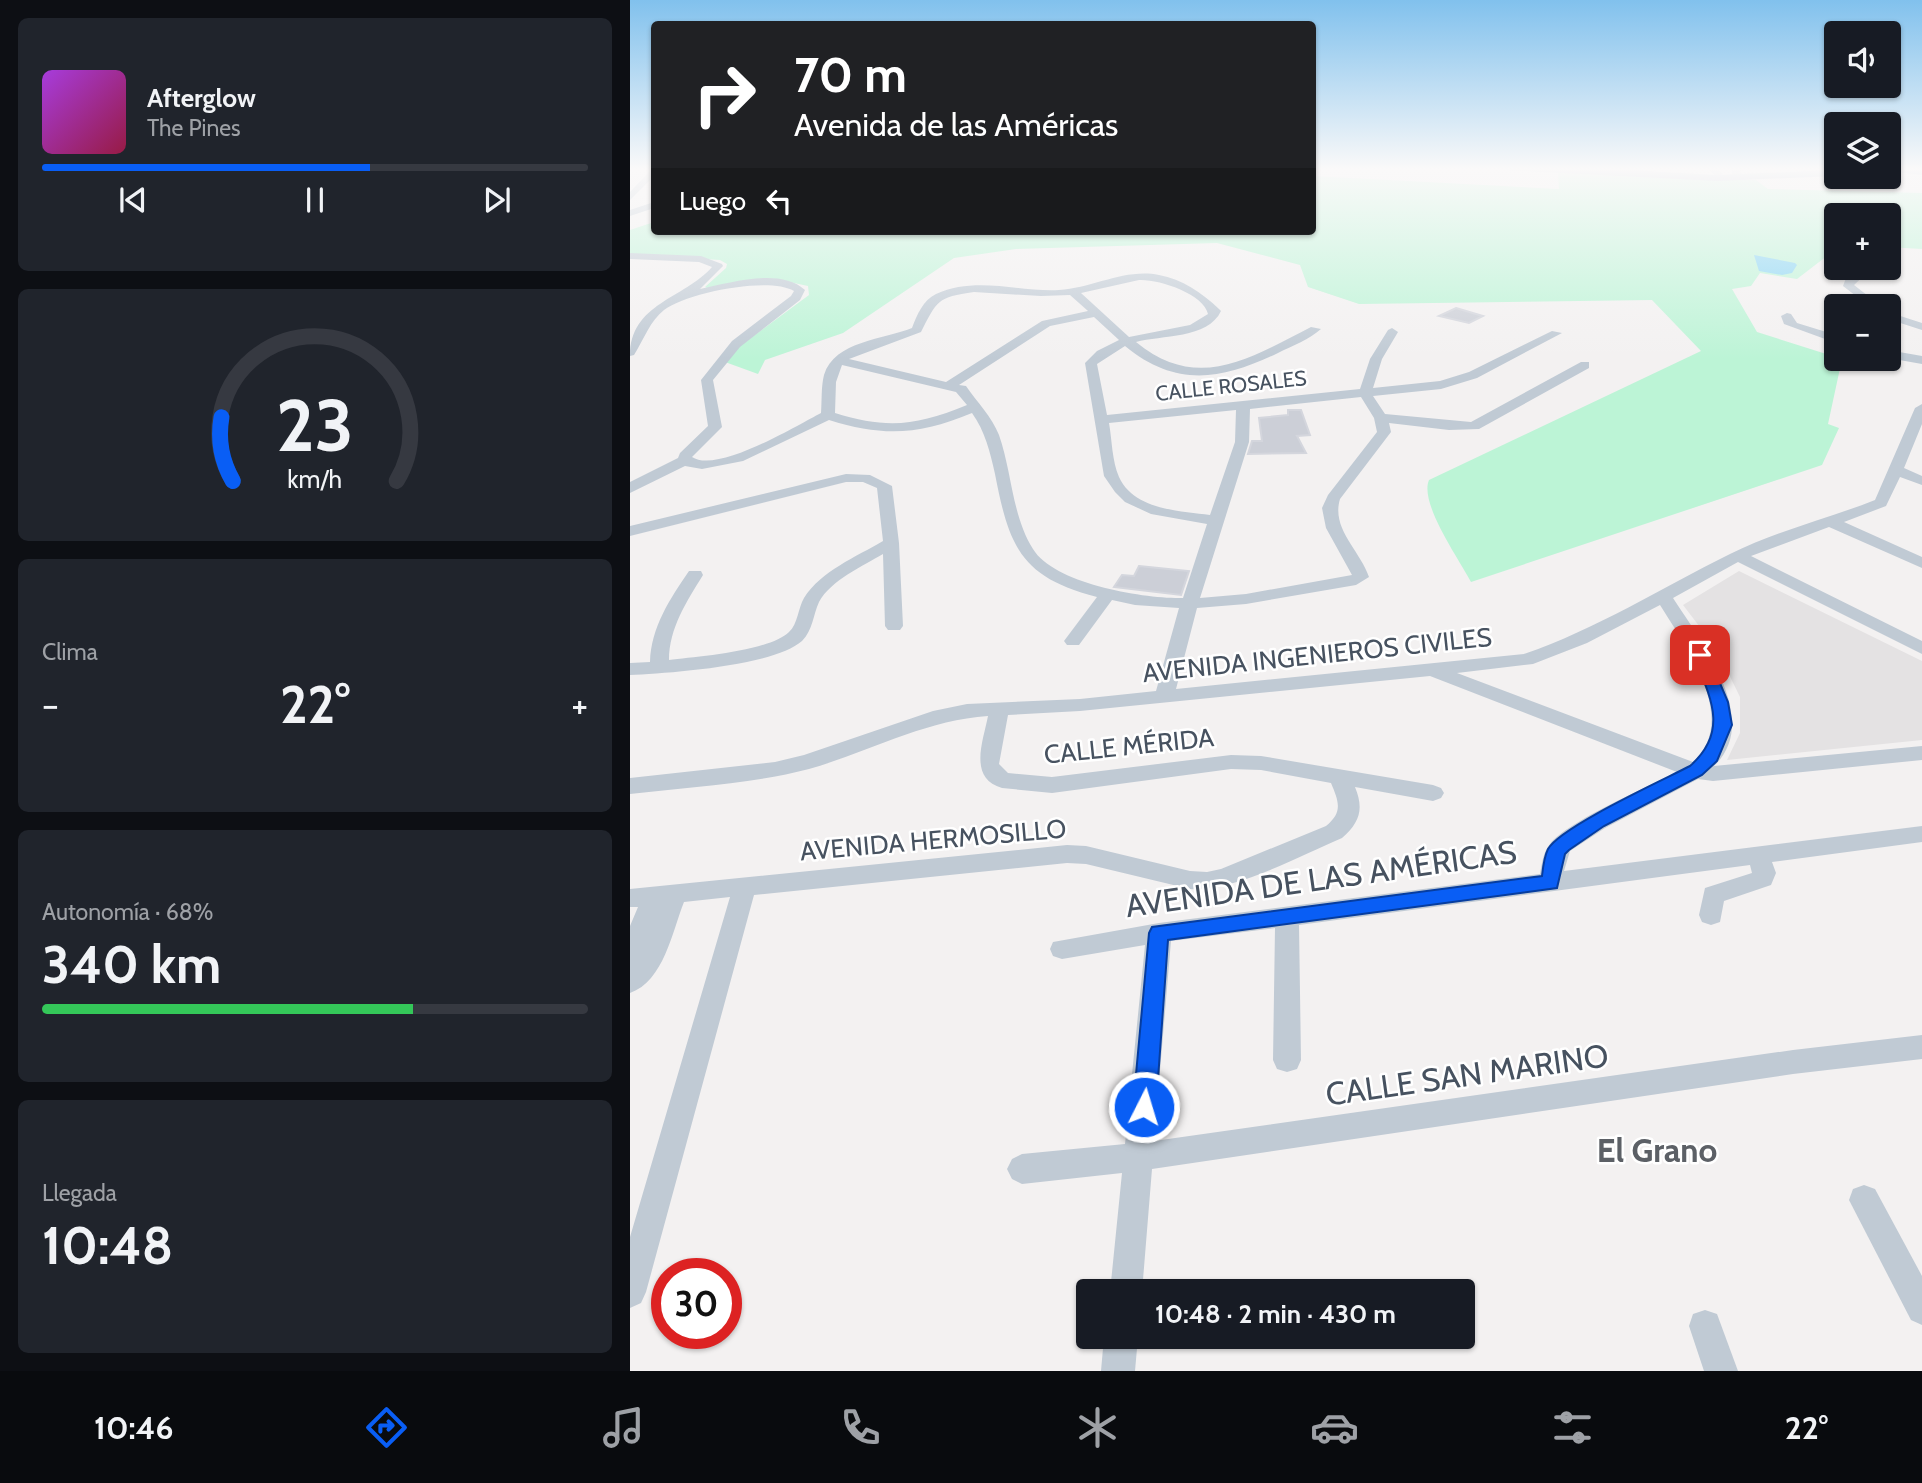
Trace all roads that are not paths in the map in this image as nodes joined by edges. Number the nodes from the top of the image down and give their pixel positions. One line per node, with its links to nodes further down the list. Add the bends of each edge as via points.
1 (630, 256): 4 (street, via 716,263 716,269)
2 (1850, 280): 5 (street, via 1849,286)
3 (1073, 292): 7 (street); 16 (street, via 1134,277 1158,277 1177,284 1214,311 1202,325); 19 (street, via 979,287 954,291 926,306 917,330)
4 (687, 294): 17 (street, via 649,317); 31 (street, via 771,282 792,284 800,290 796,298 722,356 707,380 715,427)
5 (1860, 294)
6 (1922, 310): 8 (street)
7 (1097, 313): 16 (street); 22 (street, via 1046,323)
8 (1901, 315)
9 (1787, 316): 15 (street, via 1793,325)
10 (1901, 320): 11 (street)
11 (1922, 327)
12 (1315, 329): 16 (street, via 1241,366 1199,373 1158,364)
13 (1392, 332): 23 (street, via 1376,359)
14 (1556, 333): 23 (street, CALLE ROSALES, via 1454,382)
15 (1824, 335)
16 (1128, 340): 29 (street, via 1102,351 1091,363)
17 (630, 352)
18 (1901, 356): 20 (street)
19 (839, 360): 22 (street); 27 (street, via 831,374)
20 (1922, 360)
21 (1585, 365): 28 (street, via 1474,426)
22 (950, 385): 25 (street, via 961,389)
23 (1366, 393): 24 (street, CALLE ROSALES); 28 (street)
24 (1243, 406): 29 (street, CALLE ROSALES); 35 (street, via 1242,442)
25 (974, 407): 27 (street, via 940,422 902,430 874,429); 42 (street, via 991,432 1009,515 1027,554 1077,584)
26 (1922, 408): 30 (street, AVENIDA INGENIEROS CIVILES)
27 (828, 415): 31 (street, via 727,461 704,466)
28 (1381, 418): 44 (street, via 1380,439 1328,510 1361,577 1237,601)
29 (1100, 420): 35 (street, via 1111,476 1120,493 1150,509)
30 (1918, 427): 32 (street, AVENIDA INGENIEROS CIVILES)
31 (685, 460): 34 (street)
32 (1897, 470): 33 (street); 36 (street, AVENIDA INGENIEROS CIVILES, via 1881,503)
33 (1922, 481)
34 (630, 488)
35 (1217, 520): 44 (street)
36 (1830, 522): 39 (street, AVENIDA INGENIEROS CIVILES); 40 (street)
37 (630, 531): 38 (street, via 846,478 866,478 884,486)
38 (891, 543): 45 (street); 48 (street, via 826,584 813,598 800,630 786,643 725,659)
39 (1738, 556): 43 (street, AVENIDA INGENIEROS CIVILES); 47 (street)
40 (1922, 563)
41 (695, 575): 48 (street, via 667,622 658,646)
42 (1109, 593): 44 (street); 46 (street)
43 (1664, 598): 50 (street, AVENIDA INGENIEROS CIVILES, via 1537,657); 54 (street, via 1700,655 1720,702 1723,725 1718,743)
44 (1189, 605): 51 (street)
45 (894, 626)
46 (1073, 641)
47 (1922, 648)
48 (659, 668): 49 (street)
49 (630, 669)
50 (1433, 670): 51 (street, AVENIDA INGENIEROS CIVILES); 54 (street)
51 (1164, 697): 52 (street, AVENIDA INGENIEROS CIVILES)
52 (999, 708): 55 (street, CALLE MÉRIDA, via 989,764 999,778 1012,783 1052,785 1231,762); 56 (street, AVENIDA INGENIEROS CIVILES, via 940,716 775,769)
53 (1922, 753): 54 (street, via 1726,774)
54 (1696, 771): 60 (street, via 1597,821 1562,845 1556,852)
55 (1340, 778): 57 (street); 61 (street, AVENIDA HERMOSILLO, via 1351,808 1347,821 1334,832 1207,881 1067,854)
56 (630, 786)
57 (1433, 793)
58 (1922, 834): 59 (street, AVENIDA DE LAS AMÉRICAS)
59 (1758, 855): 60 (street, AVENIDA DE LAS AMÉRICAS); 63 (street, via 1763,878 1713,895)
60 (1550, 882): 64 (street, AVENIDA DE LAS AMÉRICAS)
61 (746, 886): 62 (street, AVENIDA HERMOSILLO); 74 (street)
62 (653, 895): 67 (street, via 648,964)
63 (1711, 915)
64 (1287, 916): 65 (street, AVENIDA DE LAS AMÉRICAS); 69 (street)
65 (1159, 933): 66 (street, AVENIDA DE LAS AMÉRICAS); 70 (street)
66 (1062, 949)
67 (631, 972)
68 (1922, 1047): 70 (street, CALLE SAN MARINO)
69 (1287, 1060)
70 (1140, 1157): 71 (street, CALLE SAN MARINO); 73 (street)
71 (1022, 1169)
72 (1864, 1200): 75 (street)
73 (1127, 1279)
74 (630, 1292)
75 (1922, 1309)
76 (1705, 1326): 79 (street)
77 (1120, 1349): 78 (street)
78 (1118, 1371)
79 (1721, 1371)

